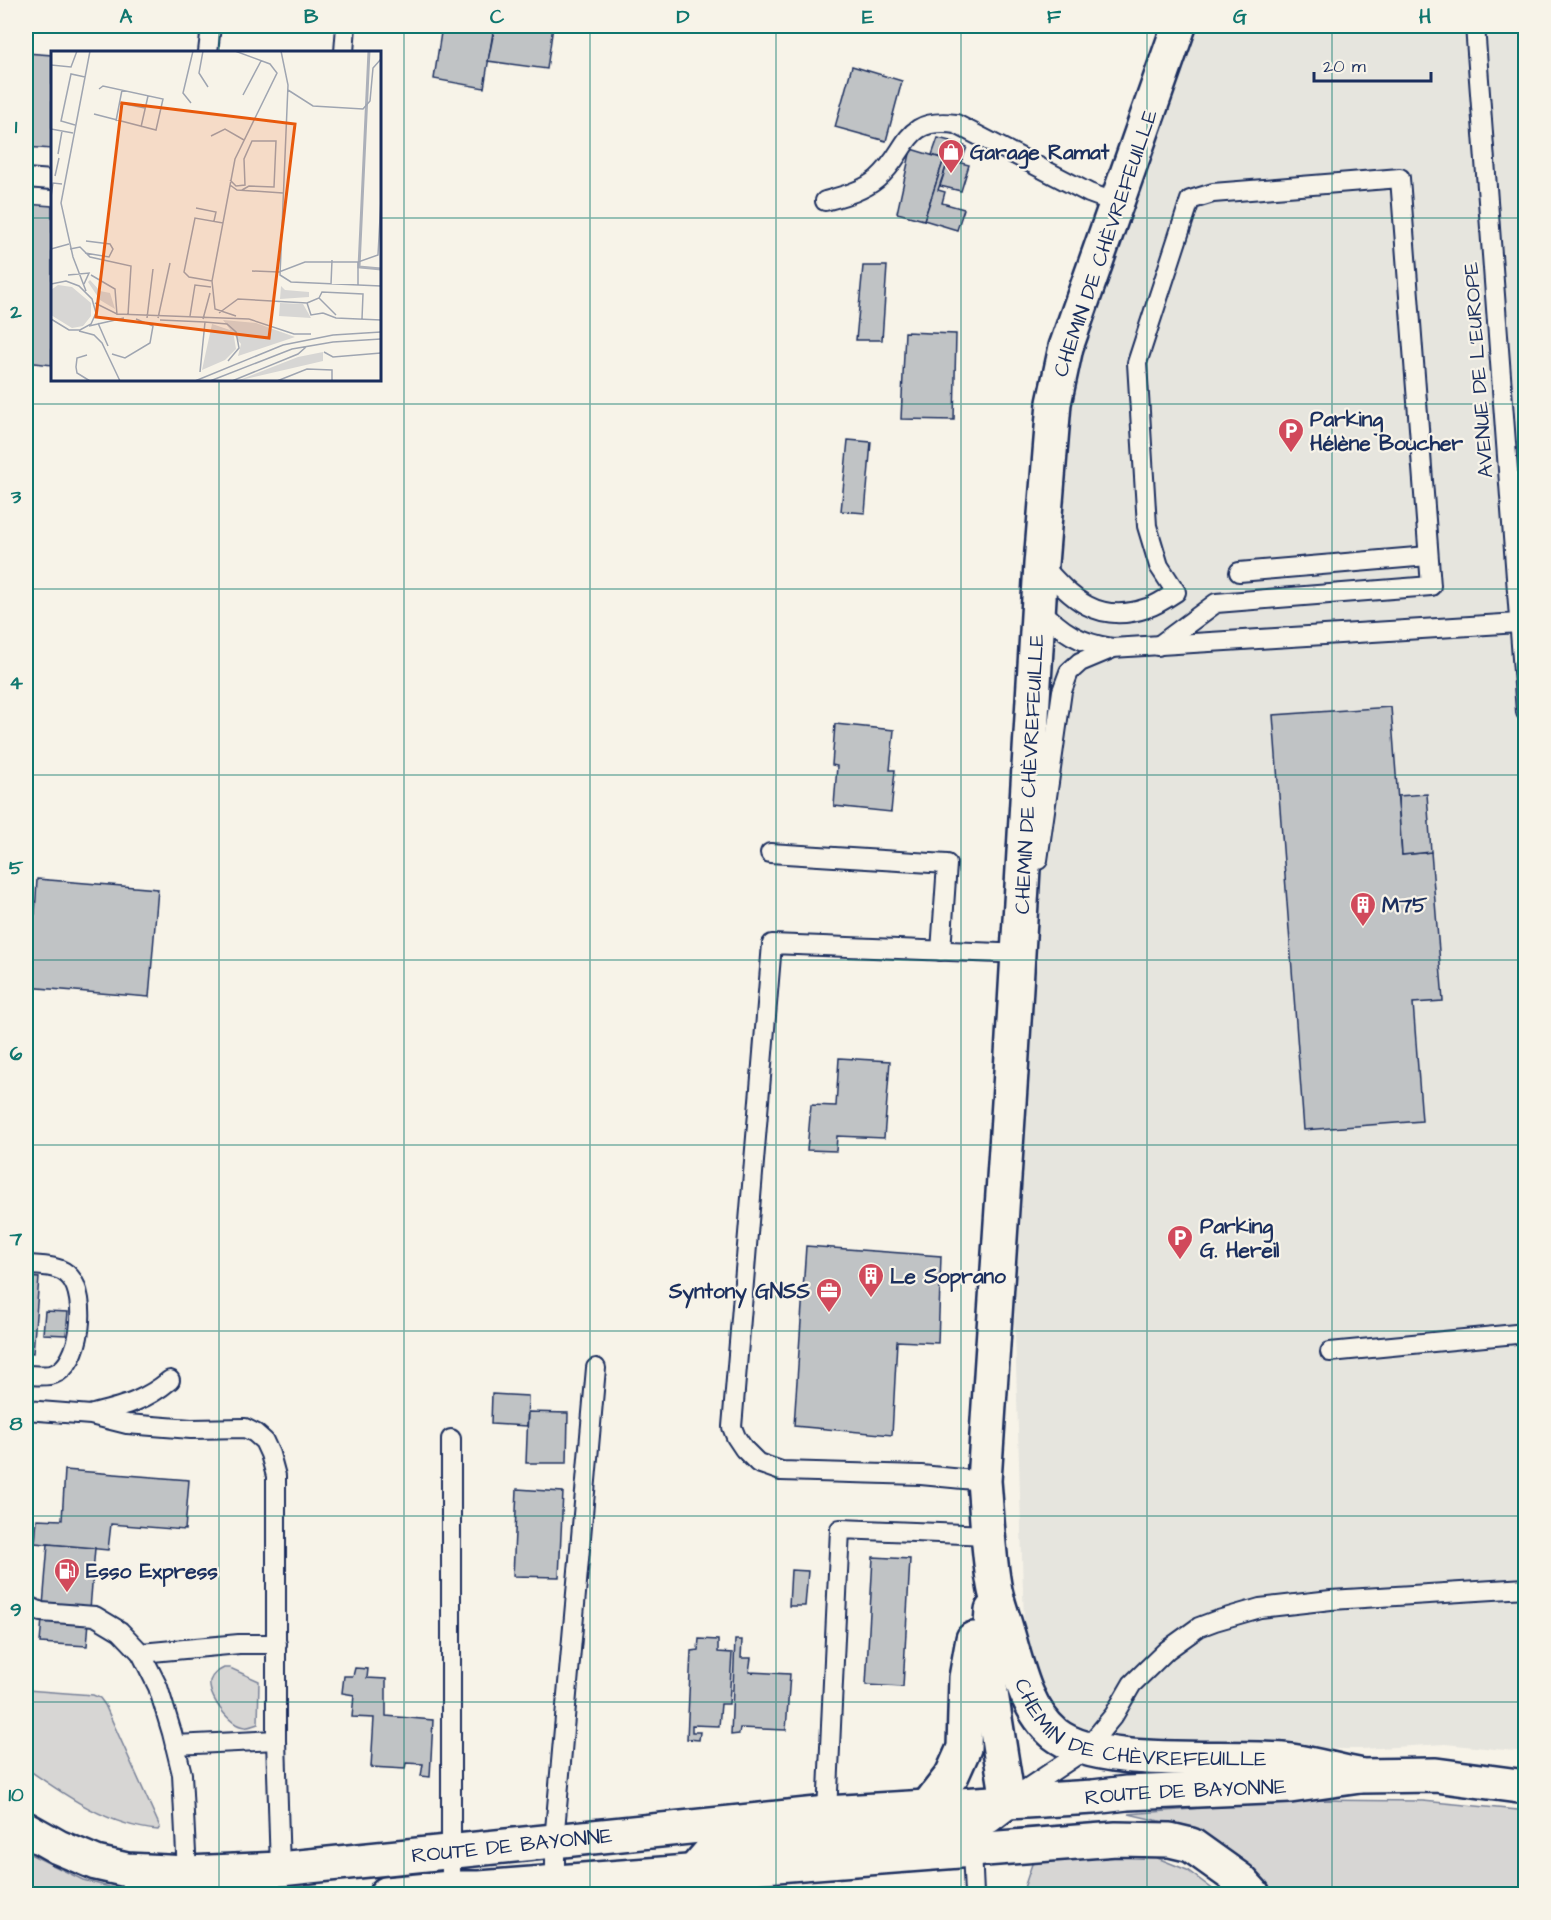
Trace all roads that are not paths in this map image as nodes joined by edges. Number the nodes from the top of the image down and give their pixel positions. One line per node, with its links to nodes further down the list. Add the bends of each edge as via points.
1 (210, 26): 5 (lane)
2 (346, 26): 6 (lane)
3 (1179, 26): 10 (main road, CHEMIN DE CHÈVREFEUILLE)
4 (1475, 26): 15 (lane, AVENUE DE L'EUROPE)
5 (208, 51)
6 (344, 51)
7 (26, 178): 8 (lane)
8 (51, 180)
9 (825, 201): 10 (lane, via 851,194 877,179 917,128 938,122 956,124)
10 (1116, 203): 12 (main road, CHEMIN DE CHÈVREFEUILLE, via 1058,379)
11 (1428, 556): 12 (lane, via 1400,178 1213,193 1190,200 1137,363 1147,526 1159,566 1176,592 1148,608 1115,615 1096,611 1075,598); 13 (lane); 16 (lane, via 1431,586 1216,603)
12 (1041, 564): 14 (main road, CHEMIN DE CHÈVREFEUILLE)
13 (1239, 572)
14 (1039, 608): 17 (lane, via 1057,627 1079,640); 21 (main road, CHEMIN DE CHÈVREFEUILLE)
15 (1518, 623): 16 (lane); 18 (lane, AVENUE DE L'EUROPE)
16 (1158, 646): 17 (lane)
17 (1112, 648): 21 (lane, via 1080,662 1069,672 1062,691)
18 (1526, 712)
19 (770, 853): 20 (lane, via 947,864)
20 (940, 951): 21 (lane); 31 (lane, via 772,944 732,1427 744,1449 758,1463 781,1471)
21 (1021, 954): 31 (main road, CHEMIN DE CHÈVREFEUILLE)
22 (26, 1265): 26 (lane, via 61,1270 70,1276 80,1305 77,1343 64,1367 53,1375)
23 (1526, 1333): 24 (lane)
24 (1330, 1352)
25 (596, 1368): 47 (lane)
26 (26, 1375)
27 (170, 1380): 29 (lane, via 153,1394)
28 (26, 1410): 29 (lane)
29 (91, 1415): 36 (lane, via 127,1424 245,1428 264,1441 276,1476)
30 (451, 1439): 49 (lane)
31 (984, 1481): 32 (main road, CHEMIN DE CHÈVREFEUILLE)
32 (988, 1539): 33 (main road, CHEMIN DE CHÈVREFEUILLE); 44 (lane, via 840,1529); 45 (main road, CHEMIN DE CHÈVREFEUILLE, via 966,1678 964,1748)
33 (994, 1587): 40 (main road, CHEMIN DE CHÈVREFEUILLE, via 1018,1670 1033,1705 1056,1735); 43 (main road, CHEMIN DE CHÈVREFEUILLE, via 988,1674)
34 (1526, 1588): 40 (lane, via 1331,1600 1260,1608 1215,1621 1199,1627 1167,1650 1132,1684 1114,1715)
35 (26, 1605): 37 (lane, via 41,1612 95,1616 120,1631)
36 (277, 1644): 37 (lane); 38 (lane)
37 (141, 1653): 39 (lane, via 158,1687)
38 (276, 1740): 39 (lane); 50 (lane)
39 (175, 1745): 53 (lane, via 182,1774)
40 (1086, 1749): 41 (main road, CHEMIN DE CHÈVREFEUILLE, via 1133,1756 1291,1761); 43 (lane)
41 (1360, 1776): 42 (main road, via 1436,1775); 43 (main road, ROUTE DE BAYONNE, via 1290,1786)
42 (1526, 1786)
43 (1008, 1801): 45 (main road, ROUTE DE BAYONNE); 48 (lane, via 982,1829)
44 (827, 1813): 45 (main road, ROUTE DE BAYONNE); 47 (main road, ROUTE DE BAYONNE)
45 (939, 1815): 48 (lane); 51 (main road, ROUTE DE BAYONNE, via 861,1831 714,1848)
46 (26, 1829): 53 (main road, ROUTE DE BAYONNE, via 96,1863)
47 (554, 1842): 49 (main road, ROUTE DE BAYONNE); 52 (lane)
48 (972, 1850): 51 (main road); 56 (lane); 57 (main road, via 1116,1839 1170,1840 1191,1845)
49 (451, 1852): 50 (main road, ROUTE DE BAYONNE); 54 (lane)
50 (280, 1869): 53 (main road, ROUTE DE BAYONNE)
51 (694, 1870): 52 (main road, ROUTE DE BAYONNE)
52 (555, 1881): 54 (main road, ROUTE DE BAYONNE)
53 (183, 1884)
54 (451, 1888): 55 (main road, ROUTE DE BAYONNE)
55 (386, 1894)
56 (974, 1894)
57 (1253, 1894)

